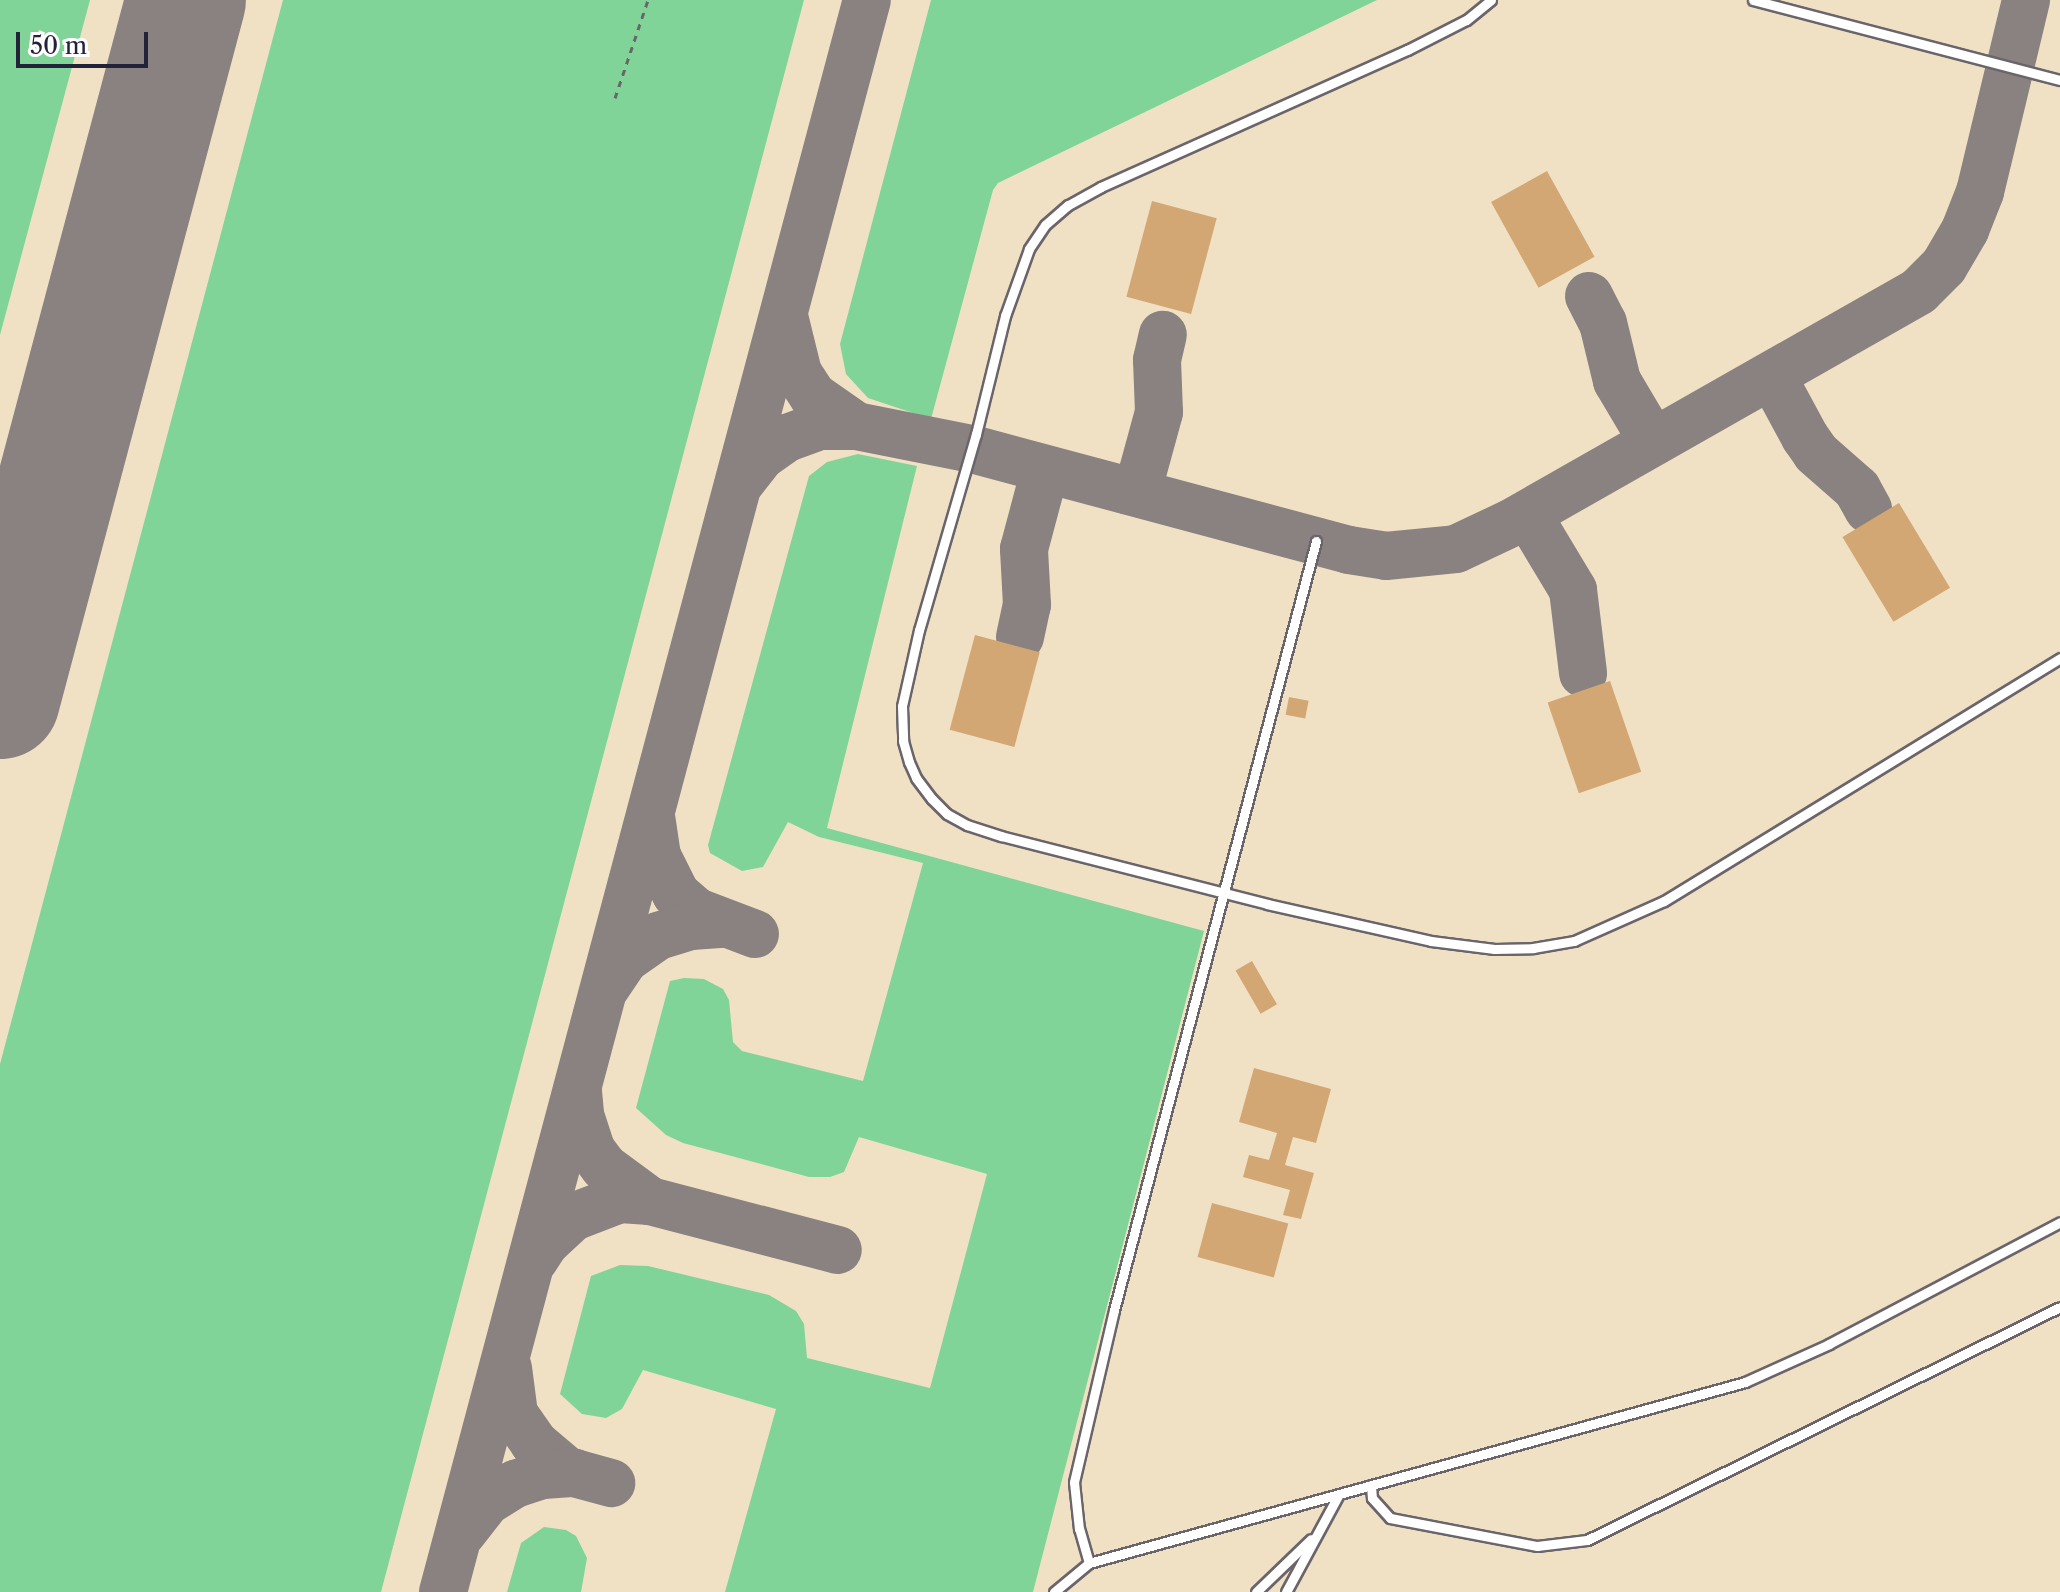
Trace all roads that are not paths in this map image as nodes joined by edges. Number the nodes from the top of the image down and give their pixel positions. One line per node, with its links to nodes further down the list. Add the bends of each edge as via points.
1 (1491, 0): 6 (lane, via 1466,20 1407,50 1068,205 1029,249 1005,316 902,706 909,762 932,799 967,825)
2 (1753, 0): 3 (lane)
3 (2060, 80)
4 (1316, 541): 6 (lane)
5 (2060, 658): 6 (lane, via 1664,901 1574,941 1494,949 1431,941)
6 (1225, 891): 12 (lane, via 1074,1482)
7 (2060, 1222): 9 (lane, via 1829,1344 1745,1382)
8 (2060, 1307): 9 (lane, via 1587,1540 1537,1546 1390,1518 1372,1498)
9 (1371, 1485): 10 (lane)
10 (1339, 1494): 11 (lane); 12 (lane)
11 (1318, 1532): 14 (lane); 15 (lane)
12 (1089, 1563): 13 (lane)
13 (1054, 1592)
14 (1256, 1592)
15 (1286, 1592)

